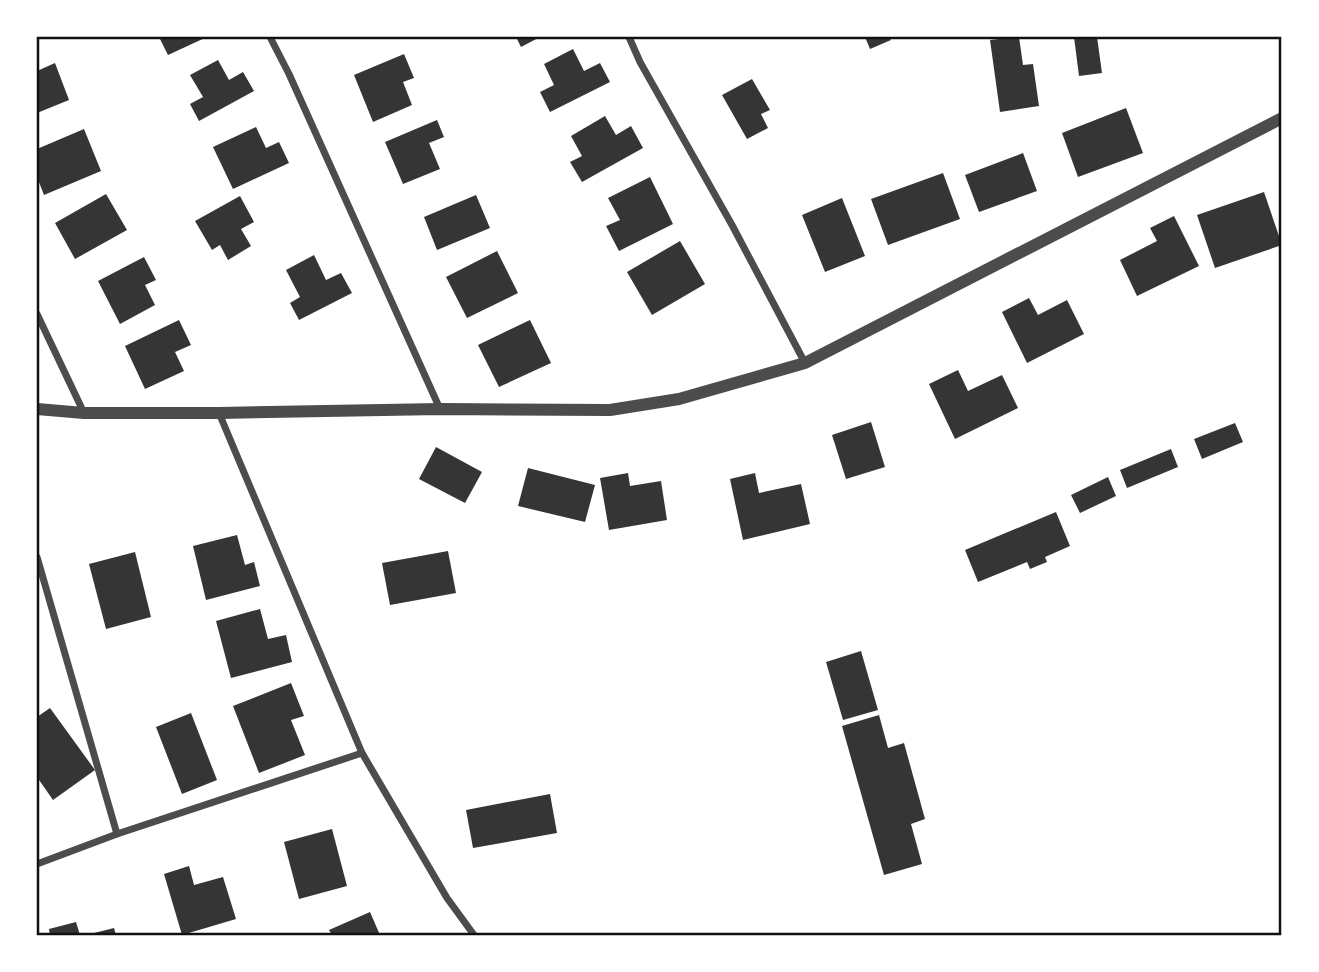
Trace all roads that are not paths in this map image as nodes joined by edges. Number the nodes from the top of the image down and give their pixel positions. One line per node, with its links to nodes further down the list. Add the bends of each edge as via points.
1 (270, 37): 7 (street)
2 (629, 37): 5 (street)
3 (1282, 118): 5 (street)
4 (37, 314): 8 (street)
5 (805, 363): 7 (street, via 679,399 610,410)
6 (37, 409): 8 (street)
7 (440, 409): 9 (street)
8 (84, 413): 9 (street)
9 (219, 413): 11 (street)
10 (37, 556): 12 (street)
11 (362, 753): 12 (street); 14 (street, via 447,898)
12 (117, 834): 13 (street)
13 (37, 864)
14 (474, 935)

